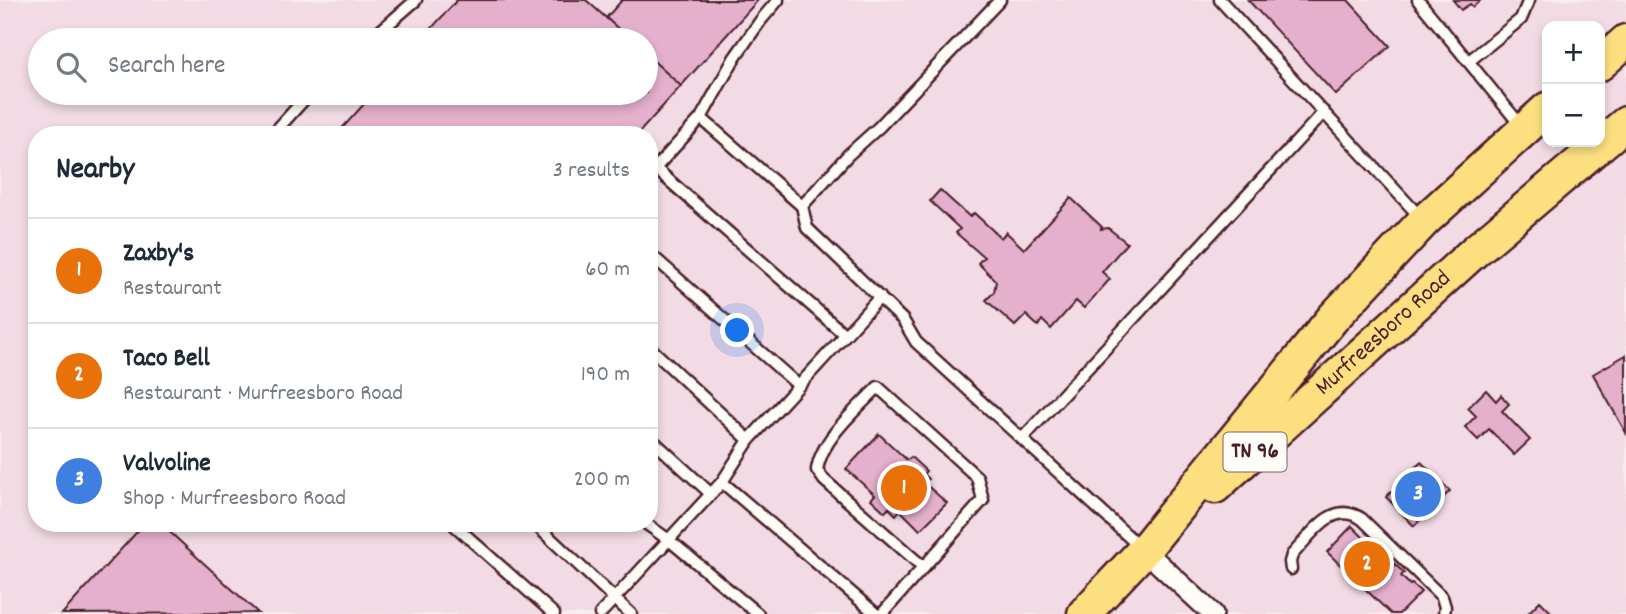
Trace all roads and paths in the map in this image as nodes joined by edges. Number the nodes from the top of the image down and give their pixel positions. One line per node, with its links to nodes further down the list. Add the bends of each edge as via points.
1 (416, 0): 7 (lane)
2 (778, 0): 13 (lane, via 735,57)
3 (1000, 0): 19 (lane)
4 (1220, 0): 12 (lane)
5 (1418, 0): 10 (lane)
6 (1529, 0): 10 (lane, via 1521,19)
7 (384, 28)
8 (1626, 41): 9 (highway)
9 (1605, 60)
10 (1469, 61): 14 (lane)
11 (299, 105): 16 (lane)
12 (1324, 112): 20 (lane); 26 (lane)
13 (701, 118): 17 (lane); 19 (lane)
14 (1536, 119): 20 (highway, Murfreesboro Road / TN 96)
15 (1626, 123): 35 (highway, Murfreesboro Road / TN 96, via 1475,251)
16 (280, 126)
17 (658, 166)
18 (658, 176): 23 (lane)
19 (802, 206): 22 (lane, via 807,228)
20 (1424, 221): 35 (highway, Murfreesboro Road / TN 96, via 1333,318)
21 (658, 261): 25 (lane)
22 (880, 297): 23 (lane); 26 (lane, via 903,320 916,342)
23 (844, 334): 25 (lane)
24 (658, 355): 27 (lane)
25 (798, 385): 27 (lane)
26 (1022, 439): 35 (lane)
27 (749, 440): 29 (lane)
28 (658, 445): 30 (lane)
29 (722, 482): 30 (lane); 43 (lane)
30 (709, 493): 34 (lane)
31 (462, 532): 39 (lane)
32 (543, 532): 38 (lane)
33 (658, 532): 34 (lane)
34 (669, 540): 38 (lane); 42 (lane)
35 (1144, 550): 44 (highway, Murfreesboro Road / TN 96); 45 (street)
36 (922, 566): 36 (lane, via 817,470 826,445 878,387 977,477 983,500); 43 (lane)
37 (1291, 569): 46 (lane, via 1292,555 1324,522 1348,511 1362,519 1442,597)
38 (614, 599): 40 (lane); 41 (lane)
39 (554, 614)
40 (600, 614)
41 (631, 614)
42 (758, 614)
43 (879, 614)
44 (1084, 614)
45 (1213, 614)
46 (1444, 614)

